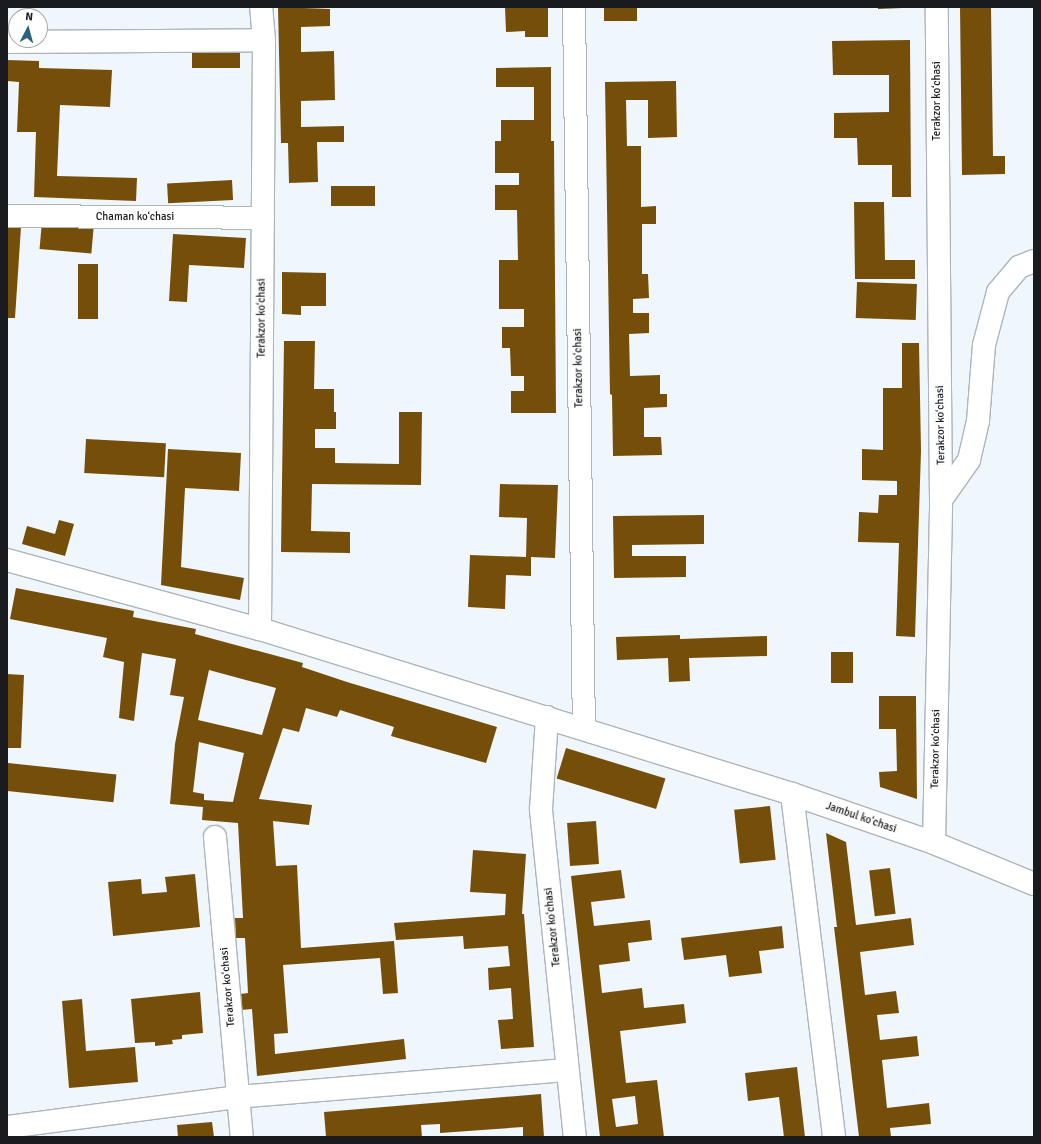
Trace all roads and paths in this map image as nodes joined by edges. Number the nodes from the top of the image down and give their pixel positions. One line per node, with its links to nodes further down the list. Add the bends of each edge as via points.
1 (261, 7): 4 (street, Terakzor koʻchasi)
2 (574, 7): 13 (street, Terakzor koʻchasi)
3 (937, 7): 9 (street, Terakzor koʻchasi)
4 (264, 40): 5 (street); 7 (street, Terakzor koʻchasi)
5 (7, 42)
6 (7, 216): 7 (street, Chaman koʻchasi)
7 (263, 218): 11 (street, Terakzor koʻchasi)
8 (1034, 260): 9 (street, via 1019,267 998,292 984,345 978,421 969,460)
9 (942, 500): 16 (street, Terakzor koʻchasi)
10 (7, 560): 11 (street, Jambul koʻchasi)
11 (260, 629): 12 (street, Jambul koʻchasi)
12 (547, 717): 13 (street, Jambul koʻchasi); 18 (street, Terakzor koʻchasi, via 541,810)
13 (584, 728): 14 (street, Jambul koʻchasi)
14 (792, 794): 16 (street, Jambul koʻchasi); 23 (street)
15 (215, 837): 19 (street, Terakzor koʻchasi)
16 (934, 843): 17 (street, Jambul koʻchasi)
17 (1034, 884)
18 (567, 1070): 19 (street); 22 (street, Terakzor koʻchasi)
19 (237, 1097): 20 (street); 21 (street, Terakzor koʻchasi)
20 (7, 1127)
21 (242, 1137)
22 (575, 1137)
23 (834, 1137)

